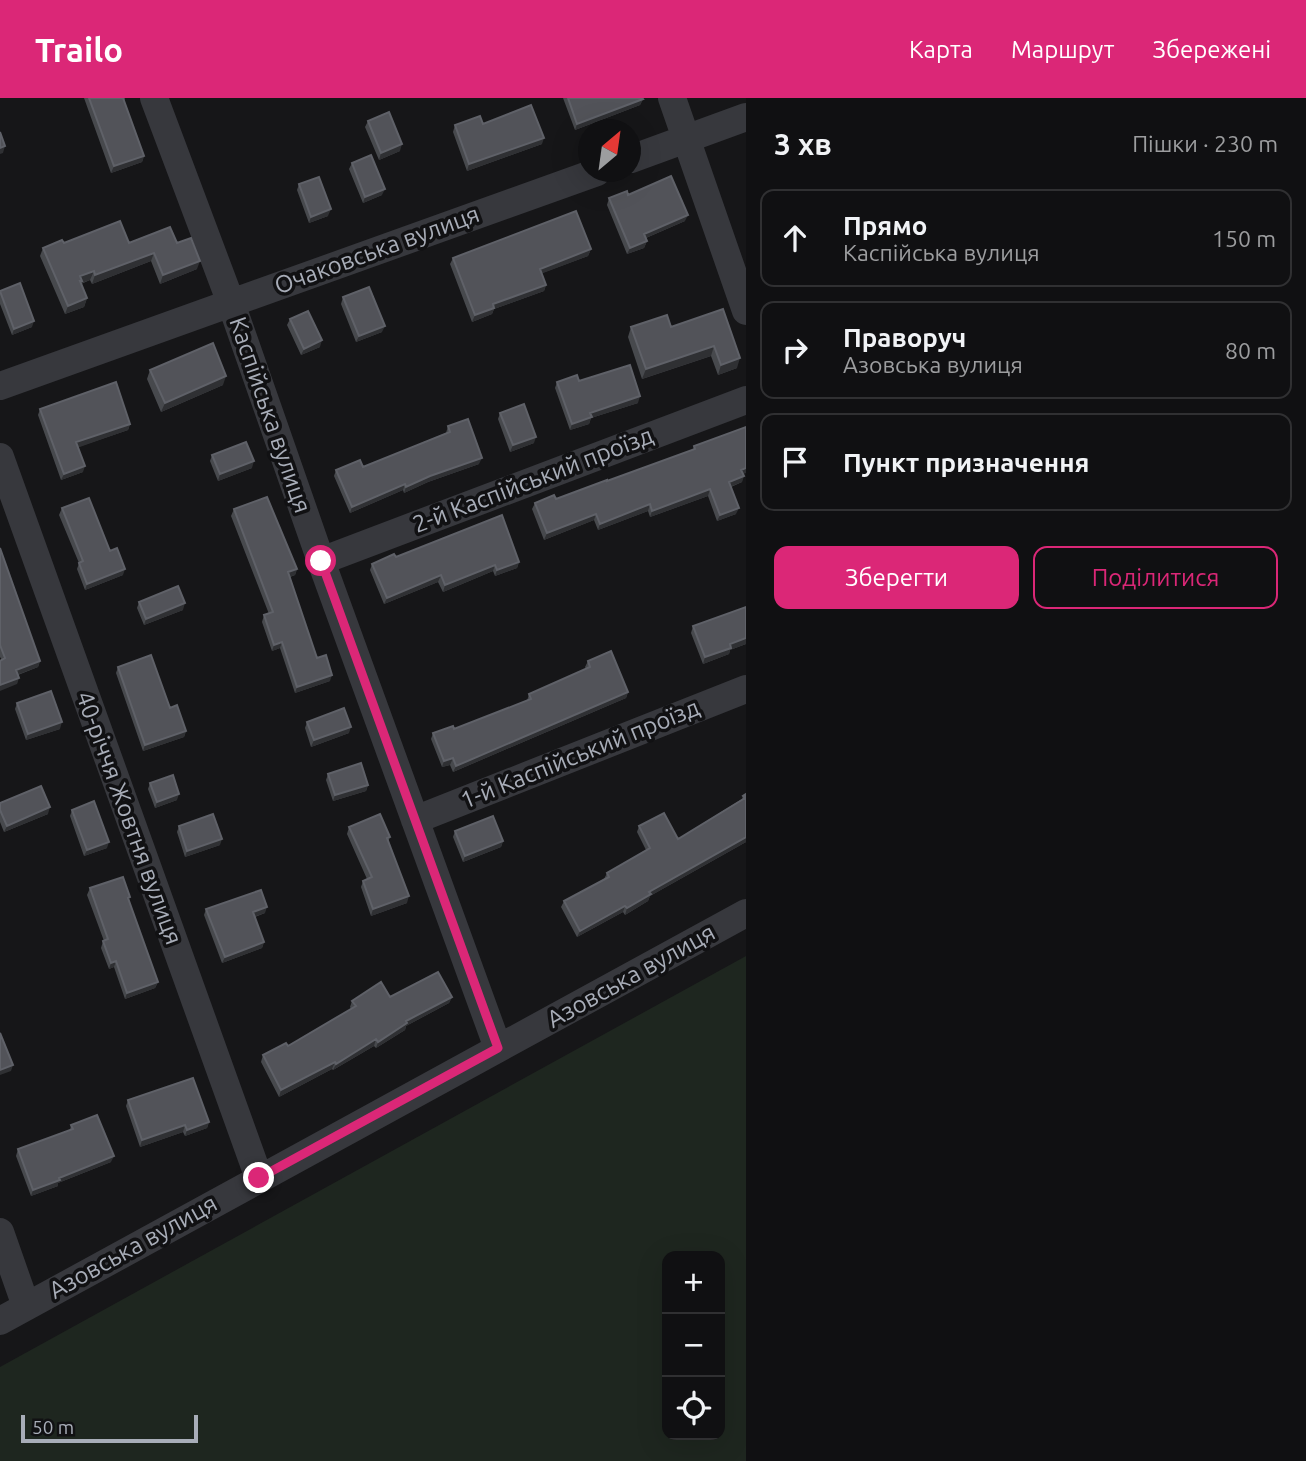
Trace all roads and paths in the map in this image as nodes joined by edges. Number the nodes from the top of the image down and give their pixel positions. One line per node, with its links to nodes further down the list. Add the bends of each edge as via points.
1 (154, 98): 7 (street, Каспійська вулиця)
2 (672, 98): 4 (street)
3 (746, 117): 4 (street)
4 (687, 139): 5 (street); 8 (street)
5 (641, 155)
6 (578, 179): 7 (street, Очаковська вулиця)
7 (231, 303): 9 (street, Очаковська вулиця); 12 (street, Каспійська вулиця)
8 (746, 311)
9 (0, 386)
10 (746, 400): 12 (street, 2-й Каспійський проїзд)
11 (0, 457): 17 (street, 40-річчя Жовтня вулиця)
12 (321, 561): 14 (street, Каспійська вулиця)
13 (746, 689): 14 (street, 1-й Каспійський проїзд)
14 (415, 820): 16 (street, Каспійська вулиця)
15 (746, 913): 16 (street, Азовська вулиця)
16 (498, 1048): 17 (street, Азовська вулиця)
17 (259, 1178): 19 (street, Азовська вулиця)
18 (0, 1232): 19 (street)
19 (26, 1306): 20 (street, Азовська вулиця)
20 (0, 1321)

